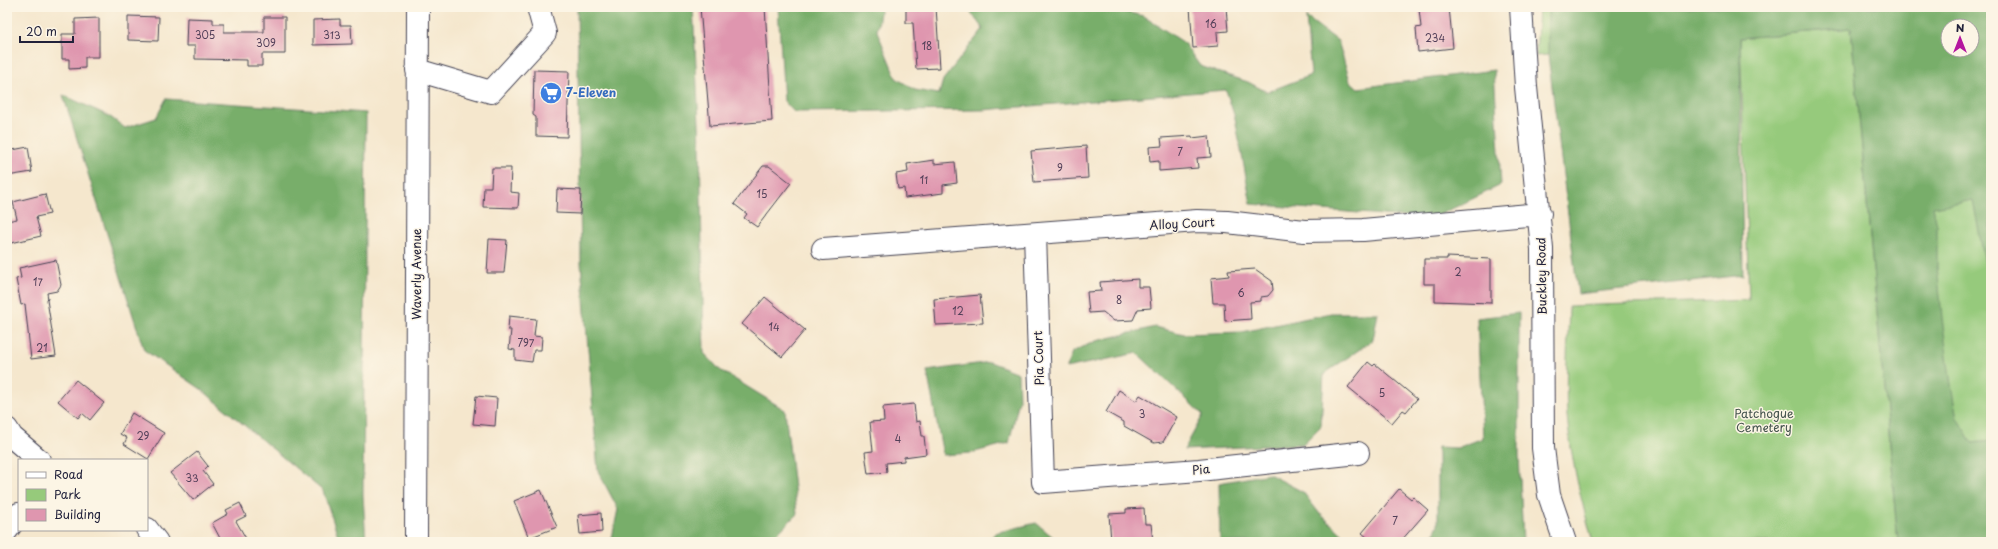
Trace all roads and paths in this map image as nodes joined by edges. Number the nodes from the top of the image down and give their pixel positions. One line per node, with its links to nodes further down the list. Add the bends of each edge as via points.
1 (418, 7): 4 (street, Waverly Avenue)
2 (538, 7): 4 (street, via 545,33 491,92)
3 (1521, 7): 5 (street, Buckley Road, via 1526,87)
4 (417, 70): 16 (street, Waverly Avenue)
5 (1540, 214): 6 (street, Alloy Court, via 1363,230 1304,231 1226,222 1197,222); 17 (street, Buckley Road, via 1543,281 1543,448 1549,495)
6 (1035, 234): 7 (street, Alloy Court); 11 (street, Pia Court)
7 (823, 248)
8 (7, 429): 10 (street)
9 (1358, 453): 11 (street, Pia, via 1198,470)
10 (38, 459)
11 (1043, 482)
12 (18, 515): 13 (street)
13 (7, 530)
14 (148, 530): 15 (street)
15 (157, 542)
16 (416, 542)
17 (1565, 542)

